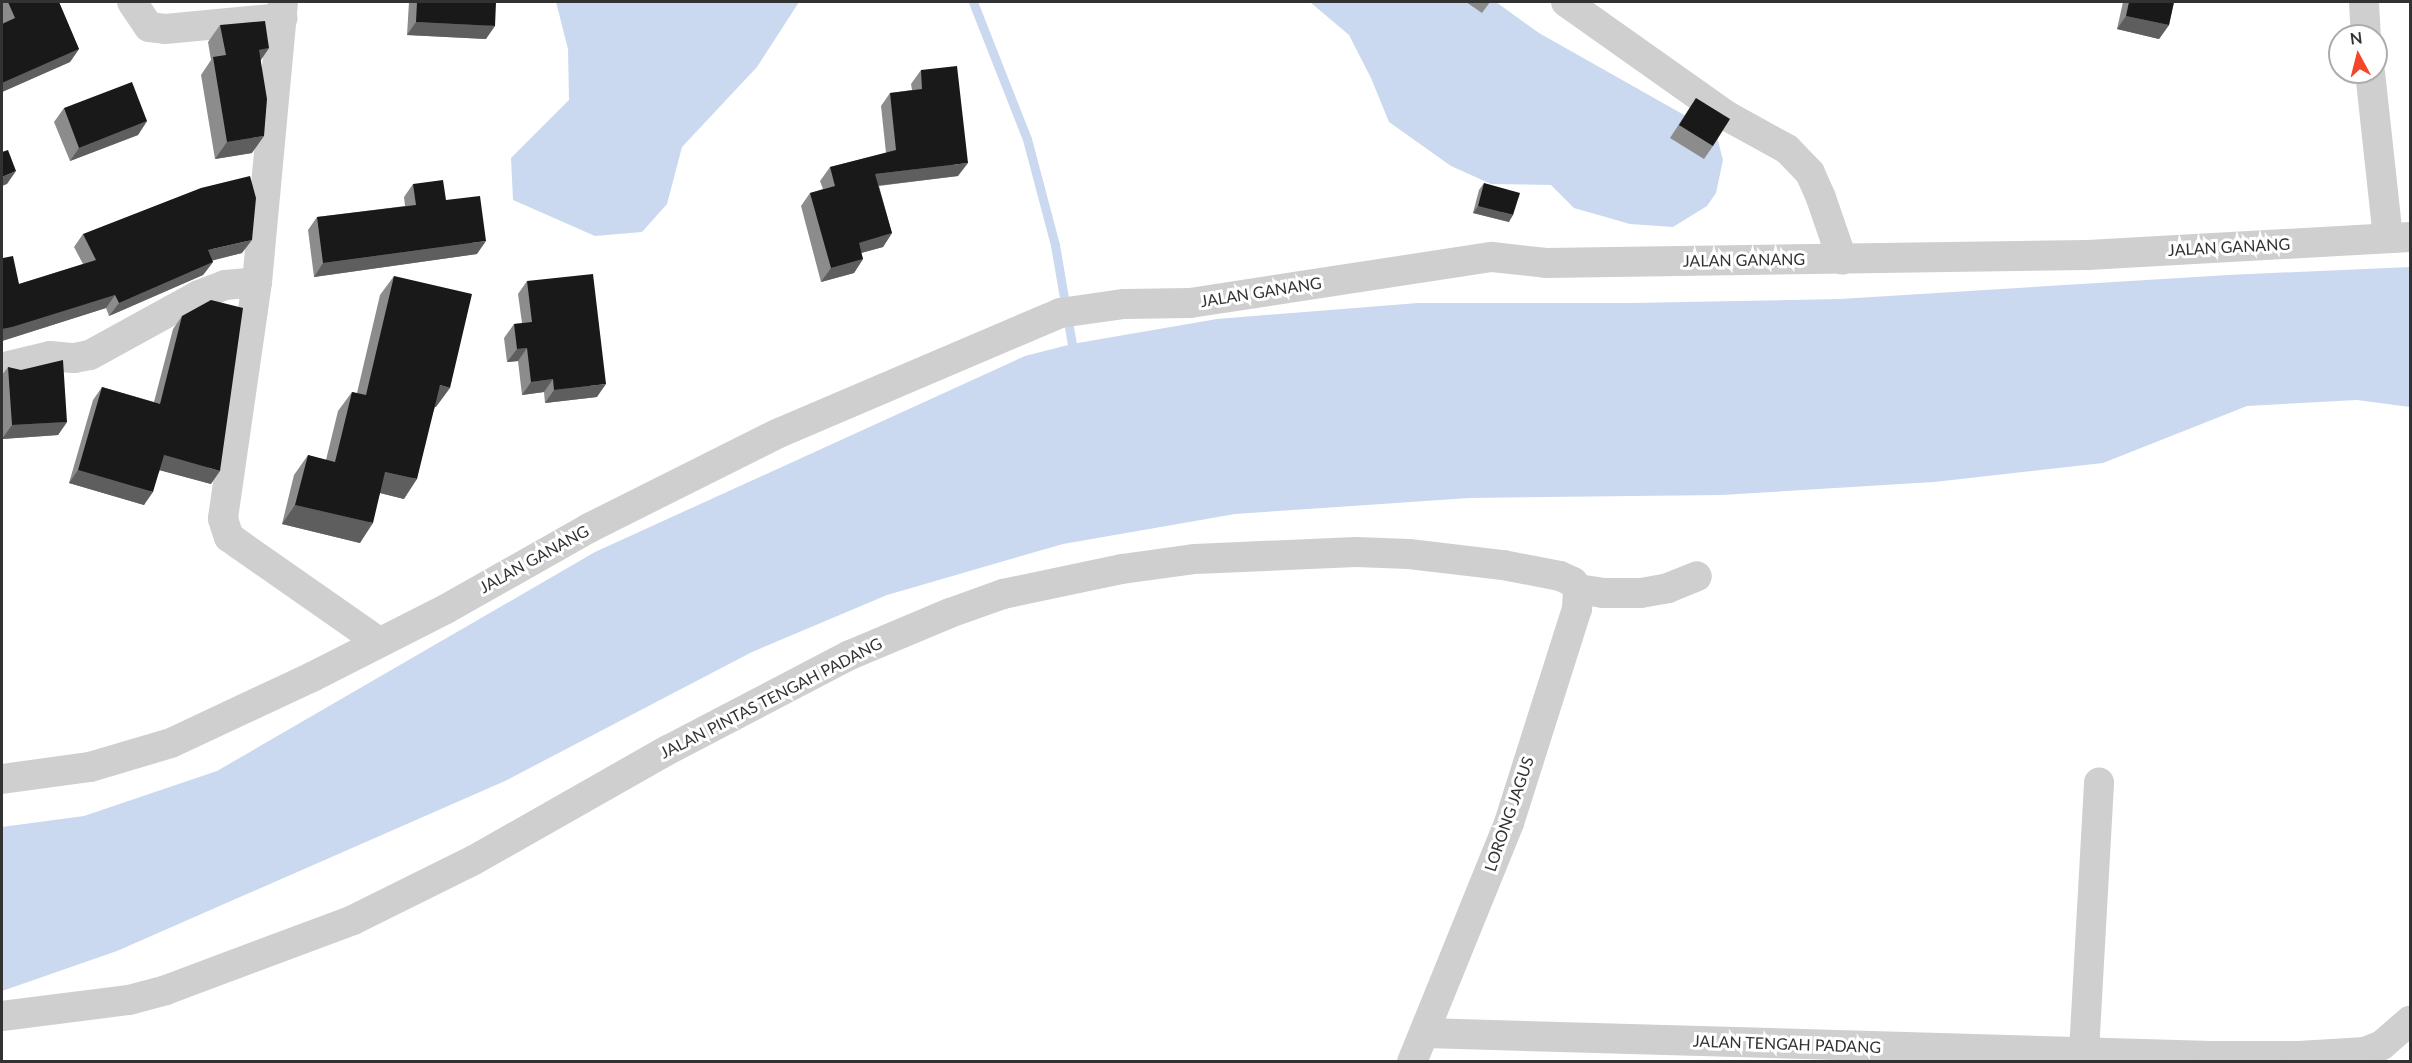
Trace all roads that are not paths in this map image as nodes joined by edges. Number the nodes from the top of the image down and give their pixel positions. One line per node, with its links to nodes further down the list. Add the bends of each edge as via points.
1 (132, 2): 4 (street, via 149,27 165,29)
2 (1566, 2): 8 (street, via 1727,116 1788,149 1810,173)
3 (2364, 2): 5 (street)
4 (282, 10): 9 (street)
5 (2365, 24)
6 (2372, 84): 7 (street)
7 (2399, 237): 8 (street, JALAN GANANG, via 2088,255)
8 (1842, 259): 13 (street, JALAN GANANG, via 1546,263 1492,257 1190,303 1124,304 1070,311 779,433 589,528)
9 (257, 282): 10 (street, via 225,285 199,295 90,355 50,356); 13 (street, via 224,500 225,528 229,537)
10 (8, 366)
11 (1697, 576): 12 (street, via 1668,588 1641,593)
12 (1578, 589): 16 (street, JALAN PINTAS TENGAH PADANG, via 1560,576 1503,565 1356,552 1195,559 1122,569 1003,594 850,655 668,750 474,860 353,920 230,968 129,1000); 18 (street, LORONG JAGUS, via 1577,609 1509,823)
13 (379, 642): 14 (street, JALAN GANANG, via 171,743 90,767)
14 (2, 778)
15 (2099, 782): 20 (street)
16 (2, 1016)
17 (2405, 1032): 21 (street)
18 (1425, 1033): 19 (street, JALAN TENGAH PADANG); 23 (street)
19 (1662, 1051): 20 (street, JALAN TENGAH PADANG)
20 (2084, 1052): 22 (street, JALAN TENGAH PADANG)
21 (2364, 1057): 22 (street, JALAN TENGAH PADANG)
22 (2211, 1059)
23 (1412, 1062)

